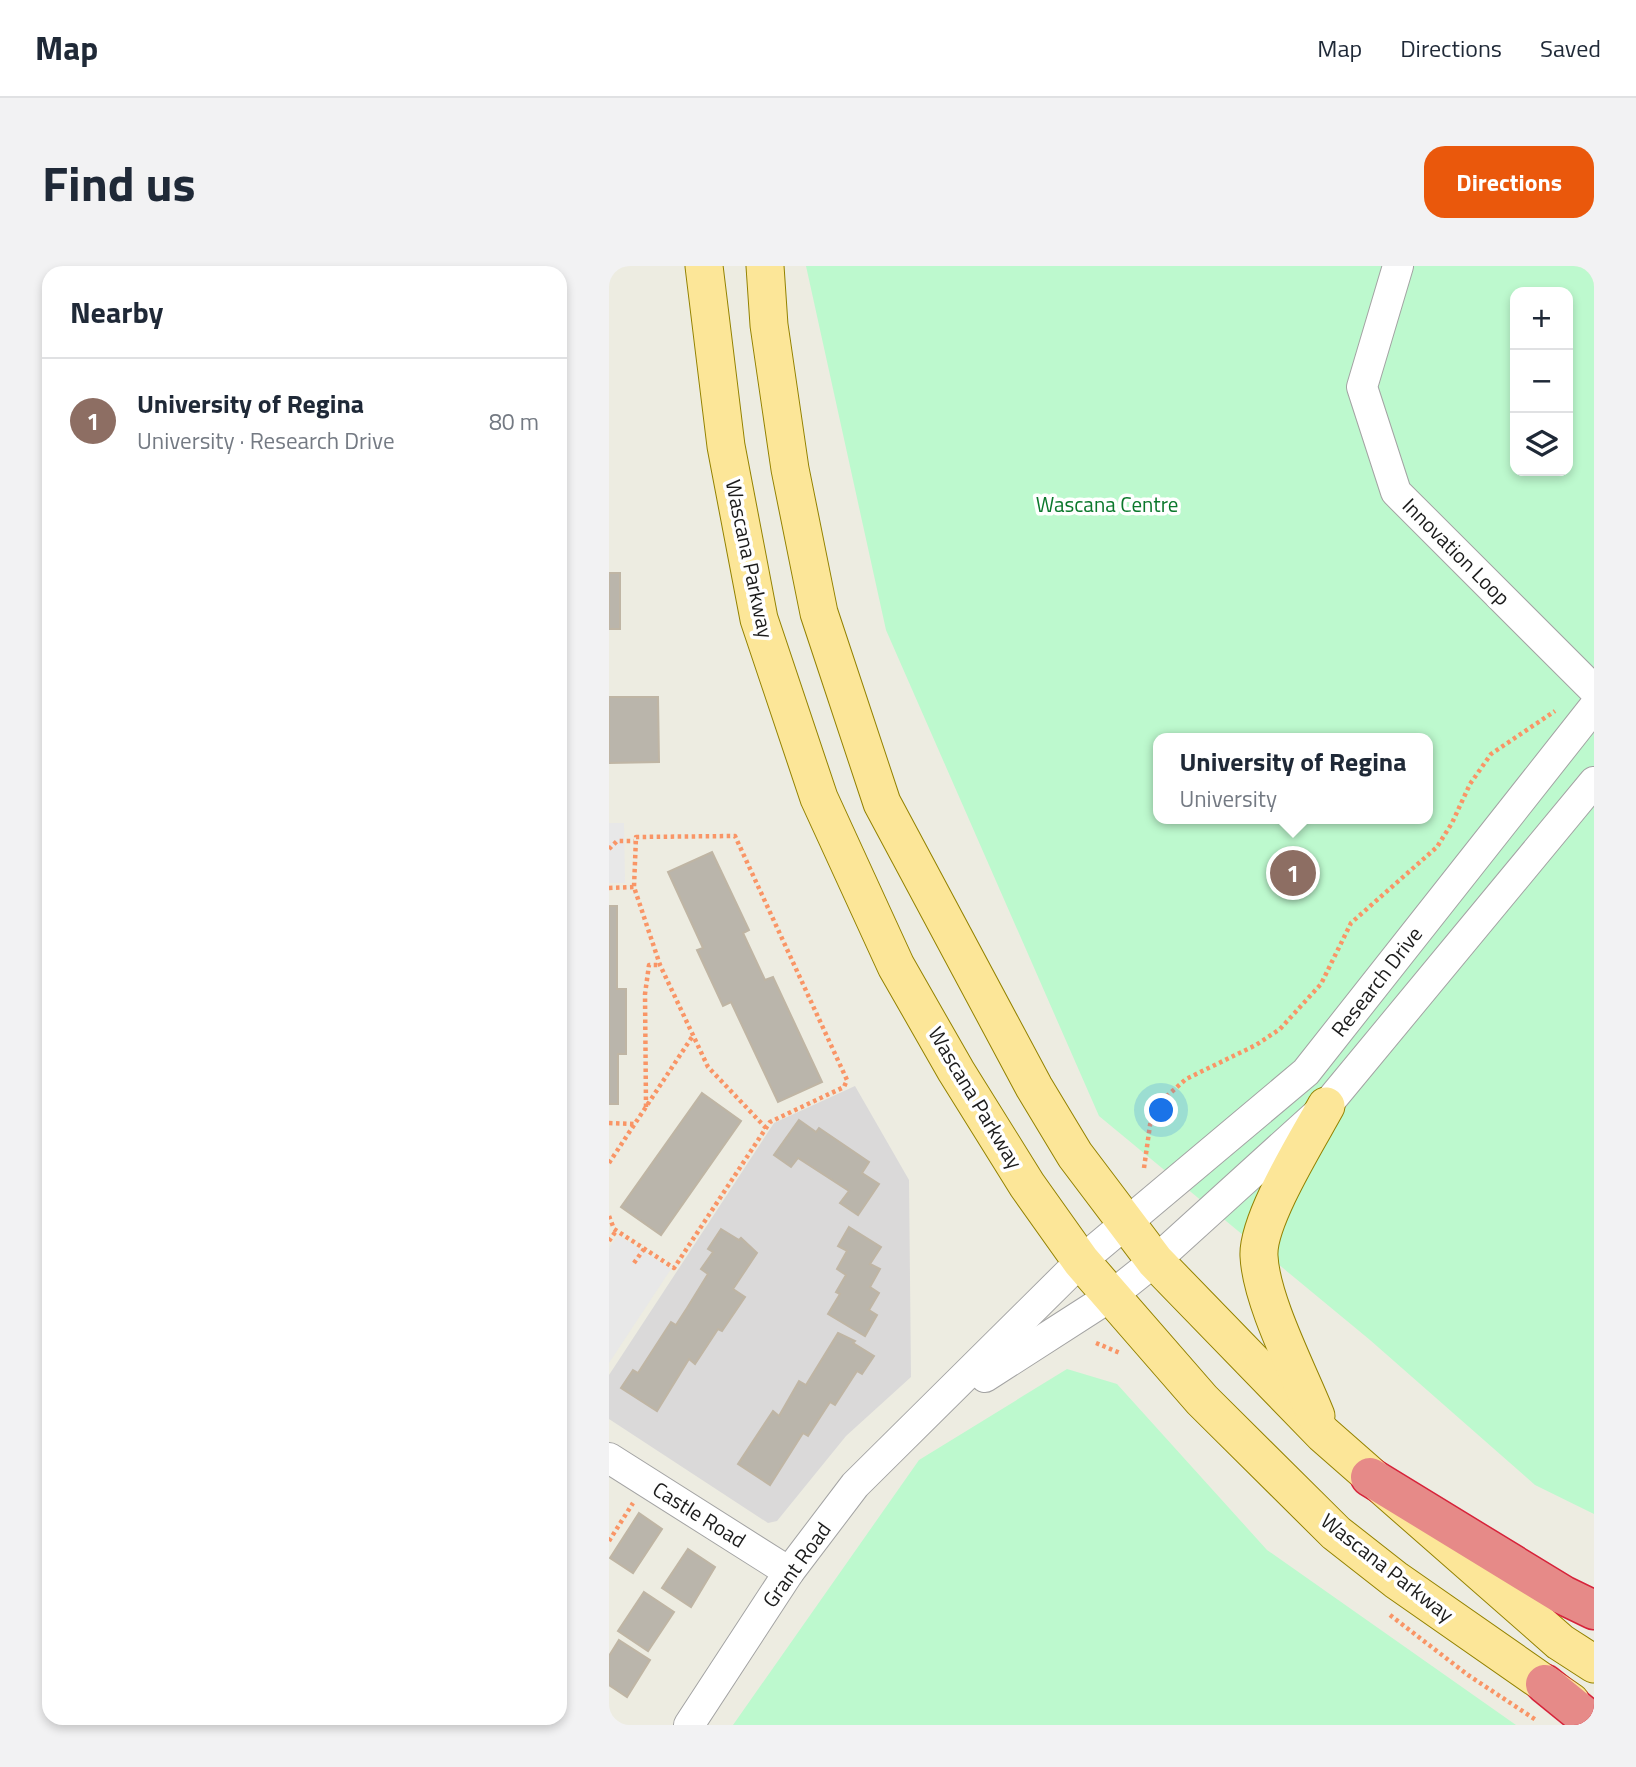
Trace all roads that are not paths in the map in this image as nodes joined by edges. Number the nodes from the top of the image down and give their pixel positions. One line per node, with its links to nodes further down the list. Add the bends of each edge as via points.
1 (704, 266): 8 (main road, Wascana Parkway, via 726,446 759,619 819,798 896,967 1020,1173)
2 (765, 266): 7 (main road, via 790,469 819,613 882,803 1034,1087 1075,1156)
3 (1398, 266): 4 (street, Innovation Loop, via 1362,387 1396,492)
4 (1592, 694): 7 (street, Research Drive, via 1305,1072)
5 (1594, 782): 6 (street, Research Drive)
6 (1327, 1105): 9 (street, Research Drive); 12 (main road, via 1273,1203 1259,1254 1270,1301)
7 (1125, 1223): 8 (street, Grant Road); 9 (main road)
8 (1081, 1261): 10 (main road, Wascana Parkway); 11 (street, Grant Road)
9 (1155, 1261): 10 (street, Grant Road); 12 (main road)
10 (1111, 1296): 11 (street, Grant Road); 18 (main road, Wascana Parkway, via 1202,1400 1336,1533)
11 (922, 1420): 15 (street, Grant Road, via 855,1485)
12 (1323, 1434): 14 (main road)
13 (609, 1458): 15 (street, Castle Road)
14 (1370, 1477): 16 (highway); 17 (main road, via 1560,1642)
15 (789, 1572): 21 (street, Grant Road)
16 (1594, 1610)
17 (1594, 1664)
18 (1545, 1684): 19 (main road, Wascana Parkway); 20 (highway)
19 (1594, 1717)
20 (1594, 1724)
21 (689, 1725)

